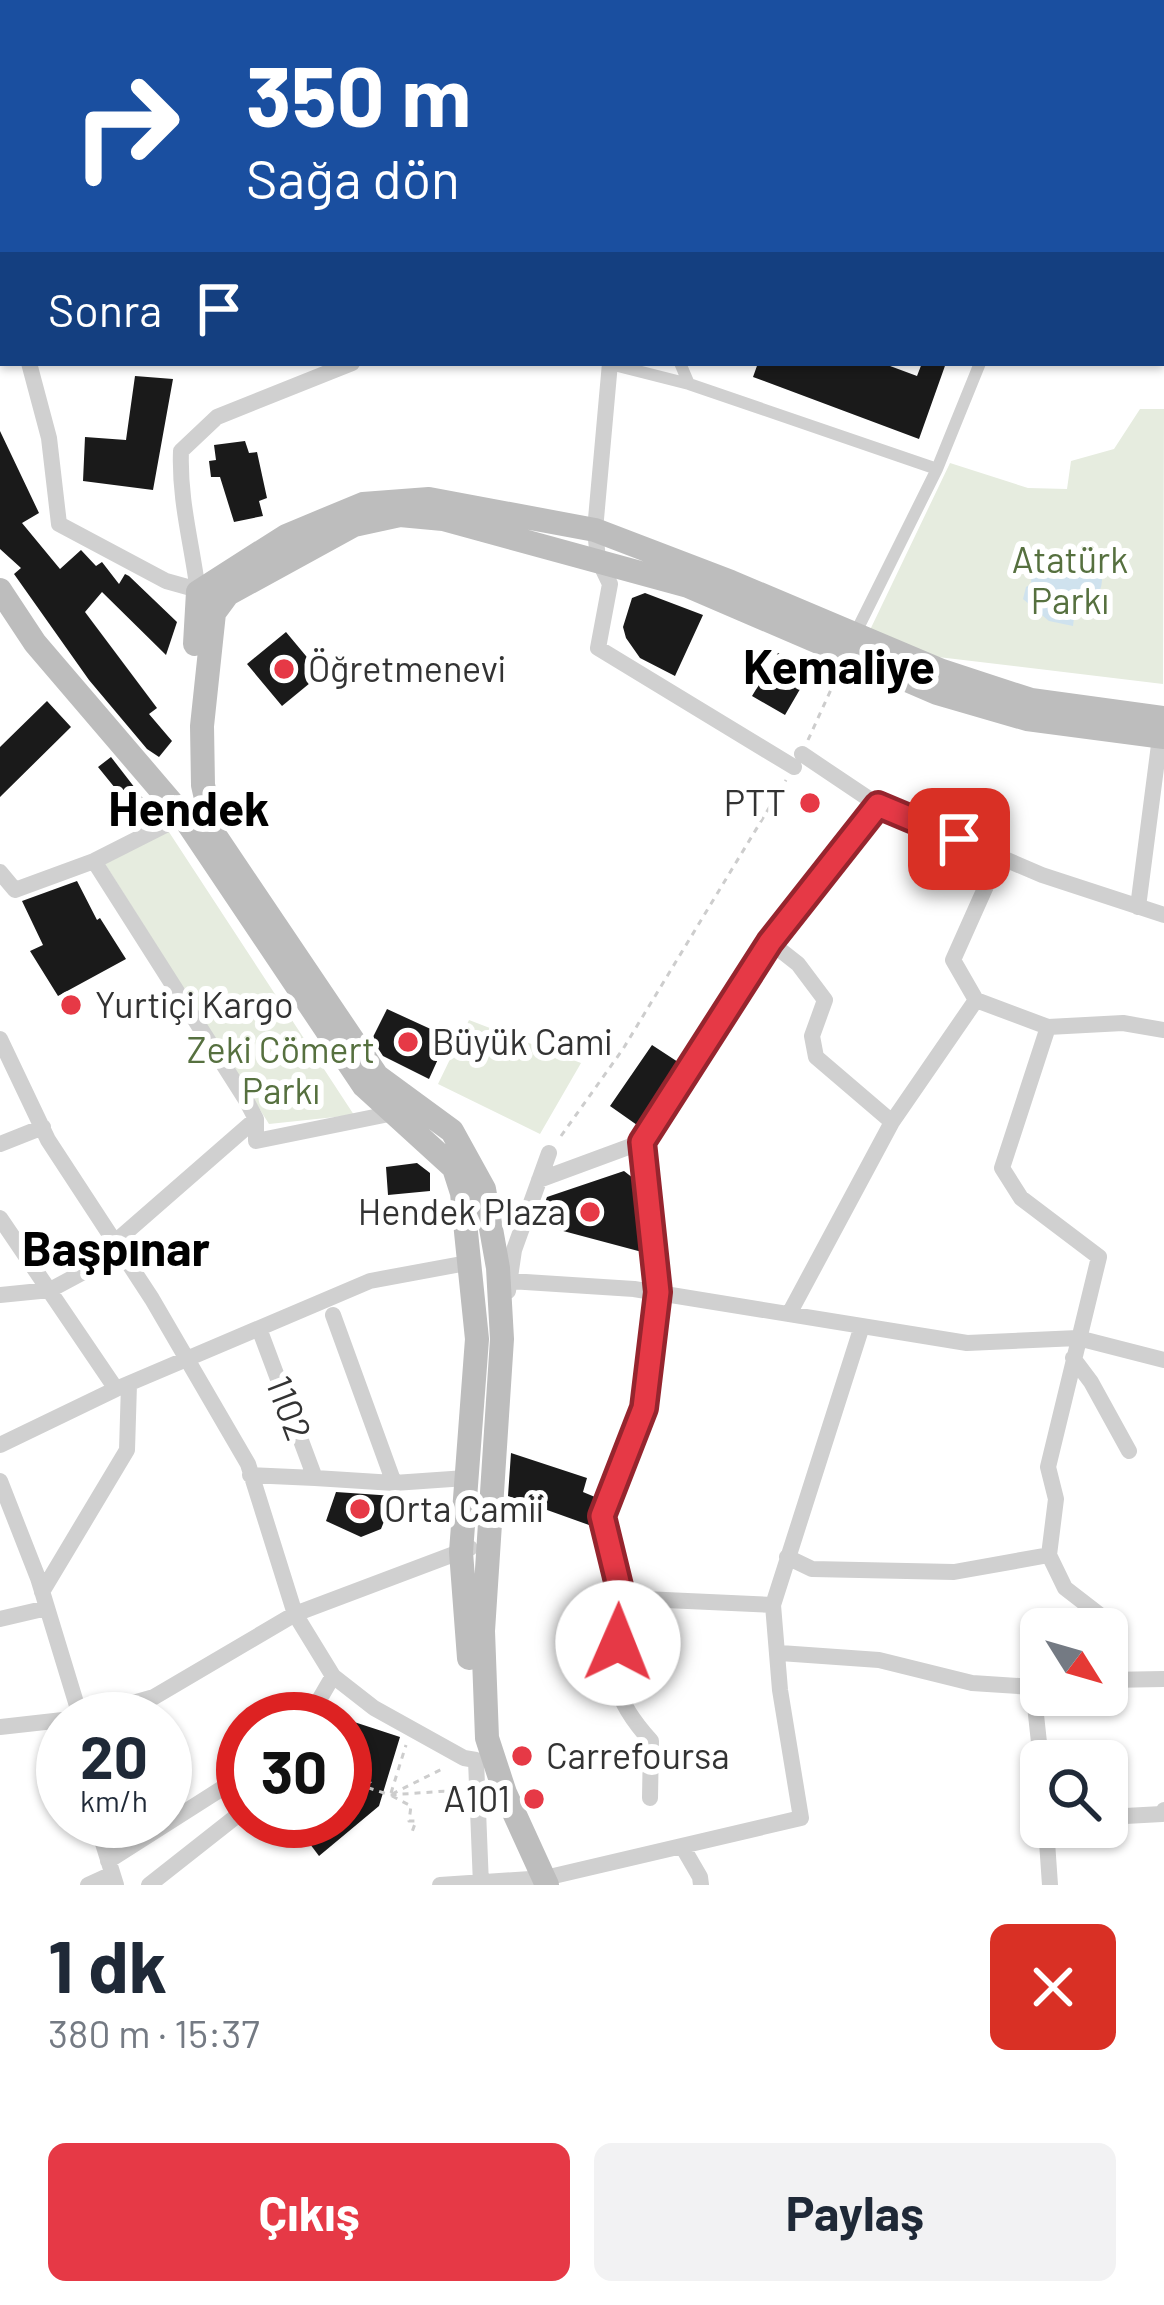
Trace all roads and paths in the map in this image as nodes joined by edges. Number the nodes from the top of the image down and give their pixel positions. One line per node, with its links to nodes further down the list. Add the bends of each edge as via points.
1 (30, 366): 12 (street, via 59,524)
2 (344, 366): 12 (street, via 217,417 181,451 179,497)
3 (610, 366): 9 (street)
4 (621, 366): 7 (street)
5 (681, 366): 7 (street)
6 (979, 366): 8 (street)
7 (689, 384): 8 (street)
8 (937, 469): 14 (street)
9 (595, 530): 10 (street); 12 (main road, via 429,499 363,504 286,536); 14 (main road)
10 (598, 559): 13 (main road, via 400,515 354,525); 14 (main road); 16 (street, via 610,584 598,648)
11 (0, 590): 18 (main road, via 35,644)
12 (198, 592): 13 (street); 18 (main road)
13 (228, 595): 19 (main road, via 214,613 202,726 202,785)
14 (851, 643): 15 (main road, via 1031,700); 16 (path)
15 (1163, 730): 24 (street)
16 (798, 760): 17 (street); 37 (path, via 622,1049)
17 (878, 805): 20 (street); 26 (street)
18 (183, 816): 19 (main road); 21 (street); 31 (main road, via 364,1086)
19 (214, 834): 51 (main road, via 377,1076 452,1131 484,1190)
20 (999, 857): 24 (street); 27 (street, via 953,960)
21 (94, 862): 23 (street); 32 (street)
22 (0, 872): 23 (street)
23 (8, 894)
24 (1138, 907): 25 (street)
25 (1164, 915)
26 (770, 942): 33 (street, via 825,1000 812,1036 816,1057); 35 (street)
27 (976, 1000): 28 (street); 33 (street)
28 (1048, 1027): 29 (street); 50 (street, via 1002,1168 1021,1198 1099,1257)
29 (1164, 1030)
30 (0, 1039): 34 (street)
31 (399, 1117): 32 (street, via 256,1141); 41 (main road, via 454,1168)
32 (256, 1119): 40 (street)
33 (892, 1122): 46 (street)
34 (43, 1127): 36 (street); 40 (street)
35 (642, 1142): 38 (street); 44 (street)
36 (0, 1144)
37 (549, 1153): 38 (street)
38 (539, 1180): 42 (street)
39 (0, 1218): 43 (street)
40 (118, 1247): 43 (street); 54 (street)
41 (467, 1263): 49 (street, via 370,1281); 60 (main road, via 477,1339)
42 (510, 1281): 44 (street); 51 (street)
43 (50, 1290): 45 (street); 55 (street)
44 (658, 1292): 46 (street); 67 (street, via 644,1408 602,1516)
45 (0, 1295)
46 (789, 1314): 48 (street)
47 (333, 1315): 62 (street)
48 (862, 1326): 50 (street, via 967,1343); 66 (street)
49 (260, 1330): 54 (street); 59 (street, 1102)
50 (1078, 1338): 52 (street); 53 (street)
51 (502, 1339): 63 (main road)
52 (1073, 1358): 57 (street); 65 (street, via 1048,1467 1056,1499)
53 (1164, 1360)
54 (188, 1362): 55 (street); 58 (street)
55 (122, 1387): 56 (street); 68 (street, via 128,1450)
56 (0, 1445)
57 (1129, 1451)
58 (250, 1475): 59 (street); 71 (street)
59 (316, 1478): 62 (street, 1102)
60 (466, 1478): 62 (street, 1102); 64 (main road)
61 (0, 1481): 68 (street)
62 (394, 1483)
63 (487, 1541): 64 (street); 84 (main road)
64 (461, 1552): 71 (street); 84 (main road)
65 (1049, 1555): 66 (street, via 934,1573 812,1569); 70 (street, via 1065,1588)
66 (787, 1557): 69 (street)
67 (622, 1598): 69 (street); 89 (street, via 614,1689 651,1741)
68 (45, 1600): 72 (street); 78 (street)
69 (773, 1605): 73 (street)
70 (1091, 1608)
71 (295, 1615): 74 (street); 79 (street)
72 (0, 1619)
73 (780, 1653): 77 (street, via 879,1660); 94 (street, via 801,1818)
74 (333, 1676): 80 (street); 83 (street)
75 (1164, 1679): 76 (street)
76 (1128, 1680)
77 (1020, 1686)
78 (72, 1692)
79 (163, 1692)
80 (324, 1692)
81 (36, 1723): 82 (street)
82 (0, 1727)
83 (411, 1729): 84 (street); 88 (path)
84 (476, 1752): 86 (street); 88 (path); 97 (main road)
85 (372, 1789): 88 (path)
86 (479, 1789): 88 (path); 98 (street)
87 (216, 1795): 96 (street)
88 (390, 1795): 93 (path, via 411,1806)
89 (650, 1798)
90 (1164, 1810): 91 (street)
91 (1128, 1816)
92 (216, 1832): 100 (street)
93 (412, 1832)
94 (682, 1846): 97 (street); 102 (street)
95 (1047, 1848): 103 (street)
96 (112, 1873): 99 (street)
97 (546, 1881): 98 (street)
98 (481, 1882): 101 (street)
99 (88, 1885)
100 (148, 1885)
101 (440, 1885)
102 (700, 1885)
103 (1050, 1885)

